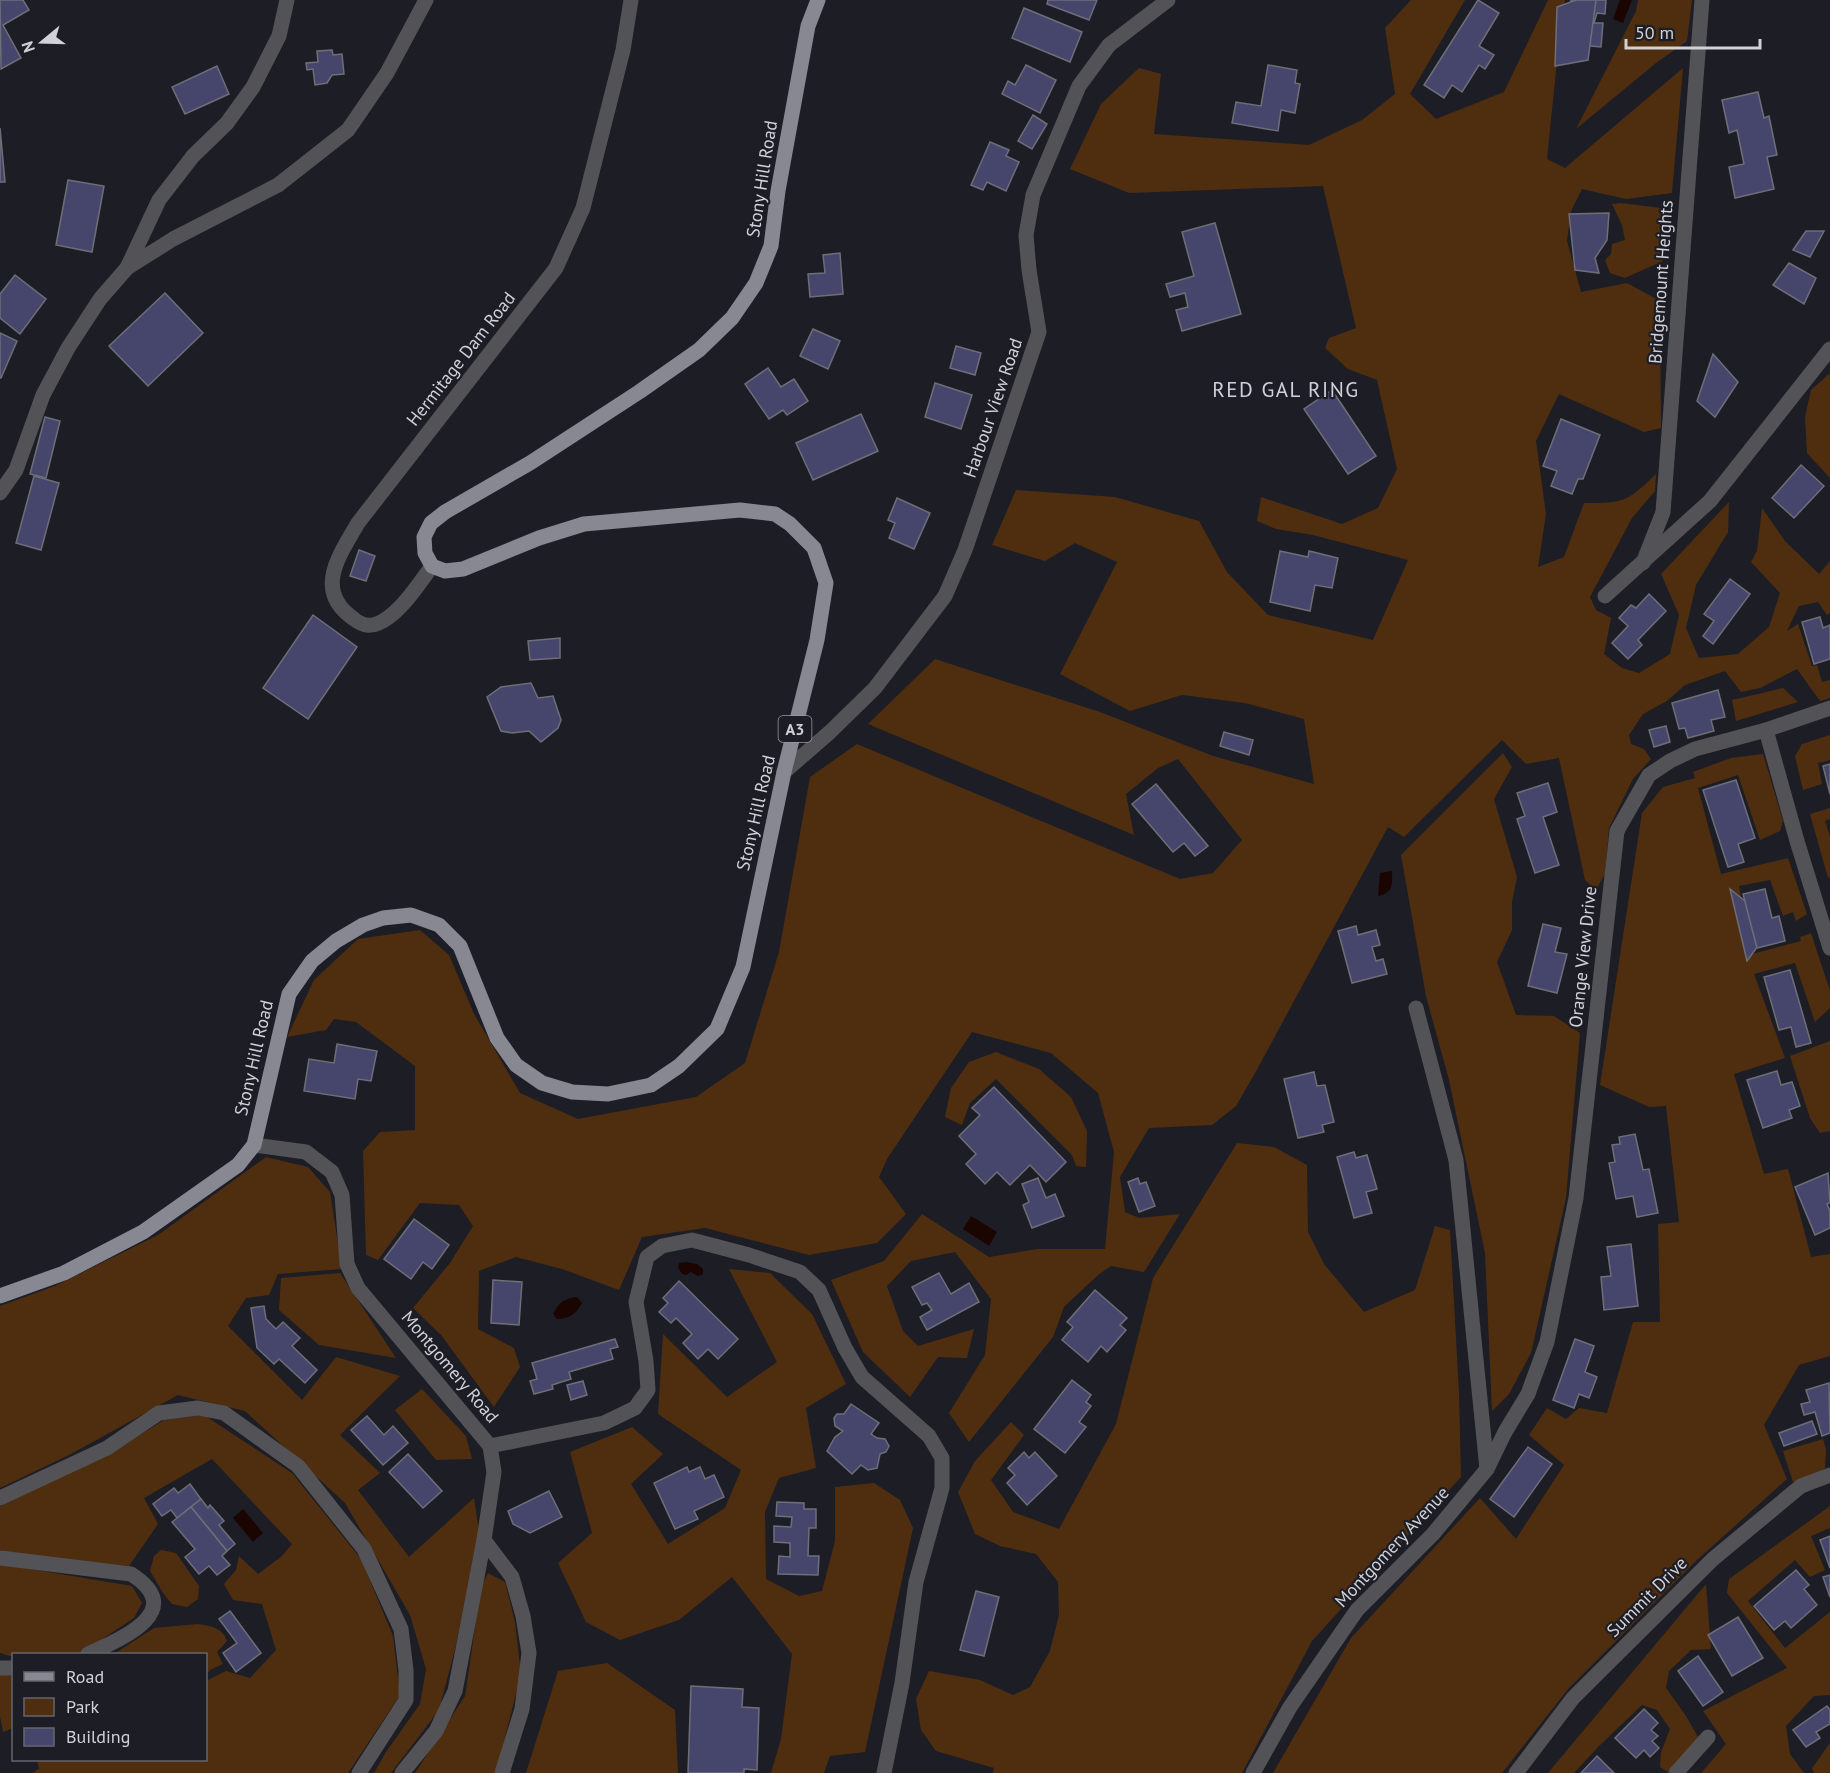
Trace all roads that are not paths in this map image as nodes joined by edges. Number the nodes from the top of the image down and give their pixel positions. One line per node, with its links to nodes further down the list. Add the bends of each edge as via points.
1 (287, 0): 7 (street, via 279,36 253,87 227,123 193,156 159,200)
2 (426, 0): 7 (street, via 387,74 348,130 278,185 173,239)
3 (631, 0): 11 (street, Hermitage Dam Road, via 623,50 583,208 556,268 358,523 335,563 333,595 344,612 360,624 371,626 384,621 412,594)
4 (818, 0): 11 (main road, Stony Hill Road, via 808,26 771,246 756,283 732,318 699,350 530,464 445,512 431,524 424,537 425,553)
5 (1168, 0): 15 (street, Harbour View Road, via 1109,45 1079,86 1033,195 1026,235 1039,332 965,550 945,596 875,688)
6 (1702, 0): 10 (street, Bridgemount Heights, via 1663,512)
7 (127, 268): 9 (street, via 100,299 68,348 43,395 16,470)
8 (1830, 349): 10 (street, Bridgemount Heights, via 1710,501)
9 (0, 493)
10 (1643, 563): 12 (street, Bridgemount Heights)
11 (432, 566): 15 (main road, Stony Hill Road / A3, via 445,571 464,569 584,524 740,510 775,514 814,548 826,583 817,640)
12 (1605, 596)
13 (1830, 708): 14 (street, Orange View Drive)
14 (1766, 730): 16 (street); 20 (street, Orange View Drive, via 1695,749 1649,775 1617,831 1576,1198)
15 (784, 772): 18 (main road, Stony Hill Road / A3, via 742,967 717,1029 679,1066 651,1085 608,1094 572,1092 542,1083 516,1065 497,1038 460,946 439,925 411,915 383,918 336,940 312,961 289,994)
16 (1830, 948)
17 (1416, 1008): 22 (street, via 1456,1160)
18 (254, 1145): 19 (main road, Stony Hill Road / A3, via 238,1166 143,1232 63,1273); 21 (street, Montgomery Road, via 306,1152 332,1172 342,1196 347,1264 358,1288)
19 (0, 1296)
20 (1547, 1342): 22 (street, Montgomery Avenue, via 1528,1394)
21 (490, 1446): 25 (street, Montgomery Road, via 494,1472); 32 (street, via 604,1423 635,1408 648,1390 636,1302 647,1257 662,1246 692,1240 800,1272 819,1290 862,1377 929,1436 942,1458 942,1488 916,1582)
22 (1487, 1470): 33 (street, Montgomery Avenue, via 1433,1534 1357,1610 1290,1707)
23 (1830, 1475): 34 (street, Summit Drive, via 1801,1486 1713,1559 1574,1698)
24 (0, 1498): 29 (street, via 107,1448 159,1413 198,1408 224,1413 298,1466 364,1550 401,1629 406,1700)
25 (484, 1540): 30 (street, Montgomery Road, via 455,1691 436,1731); 31 (street, via 512,1577 529,1653 522,1709)
26 (0, 1558): 27 (street, via 131,1574 144,1582 153,1596 153,1611 144,1624)
27 (90, 1653)
28 (1708, 1737): 35 (street)
29 (358, 1773)
30 (402, 1773)
31 (502, 1773)
32 (884, 1773)
33 (1253, 1773)
34 (1516, 1773)
35 (1676, 1773)

